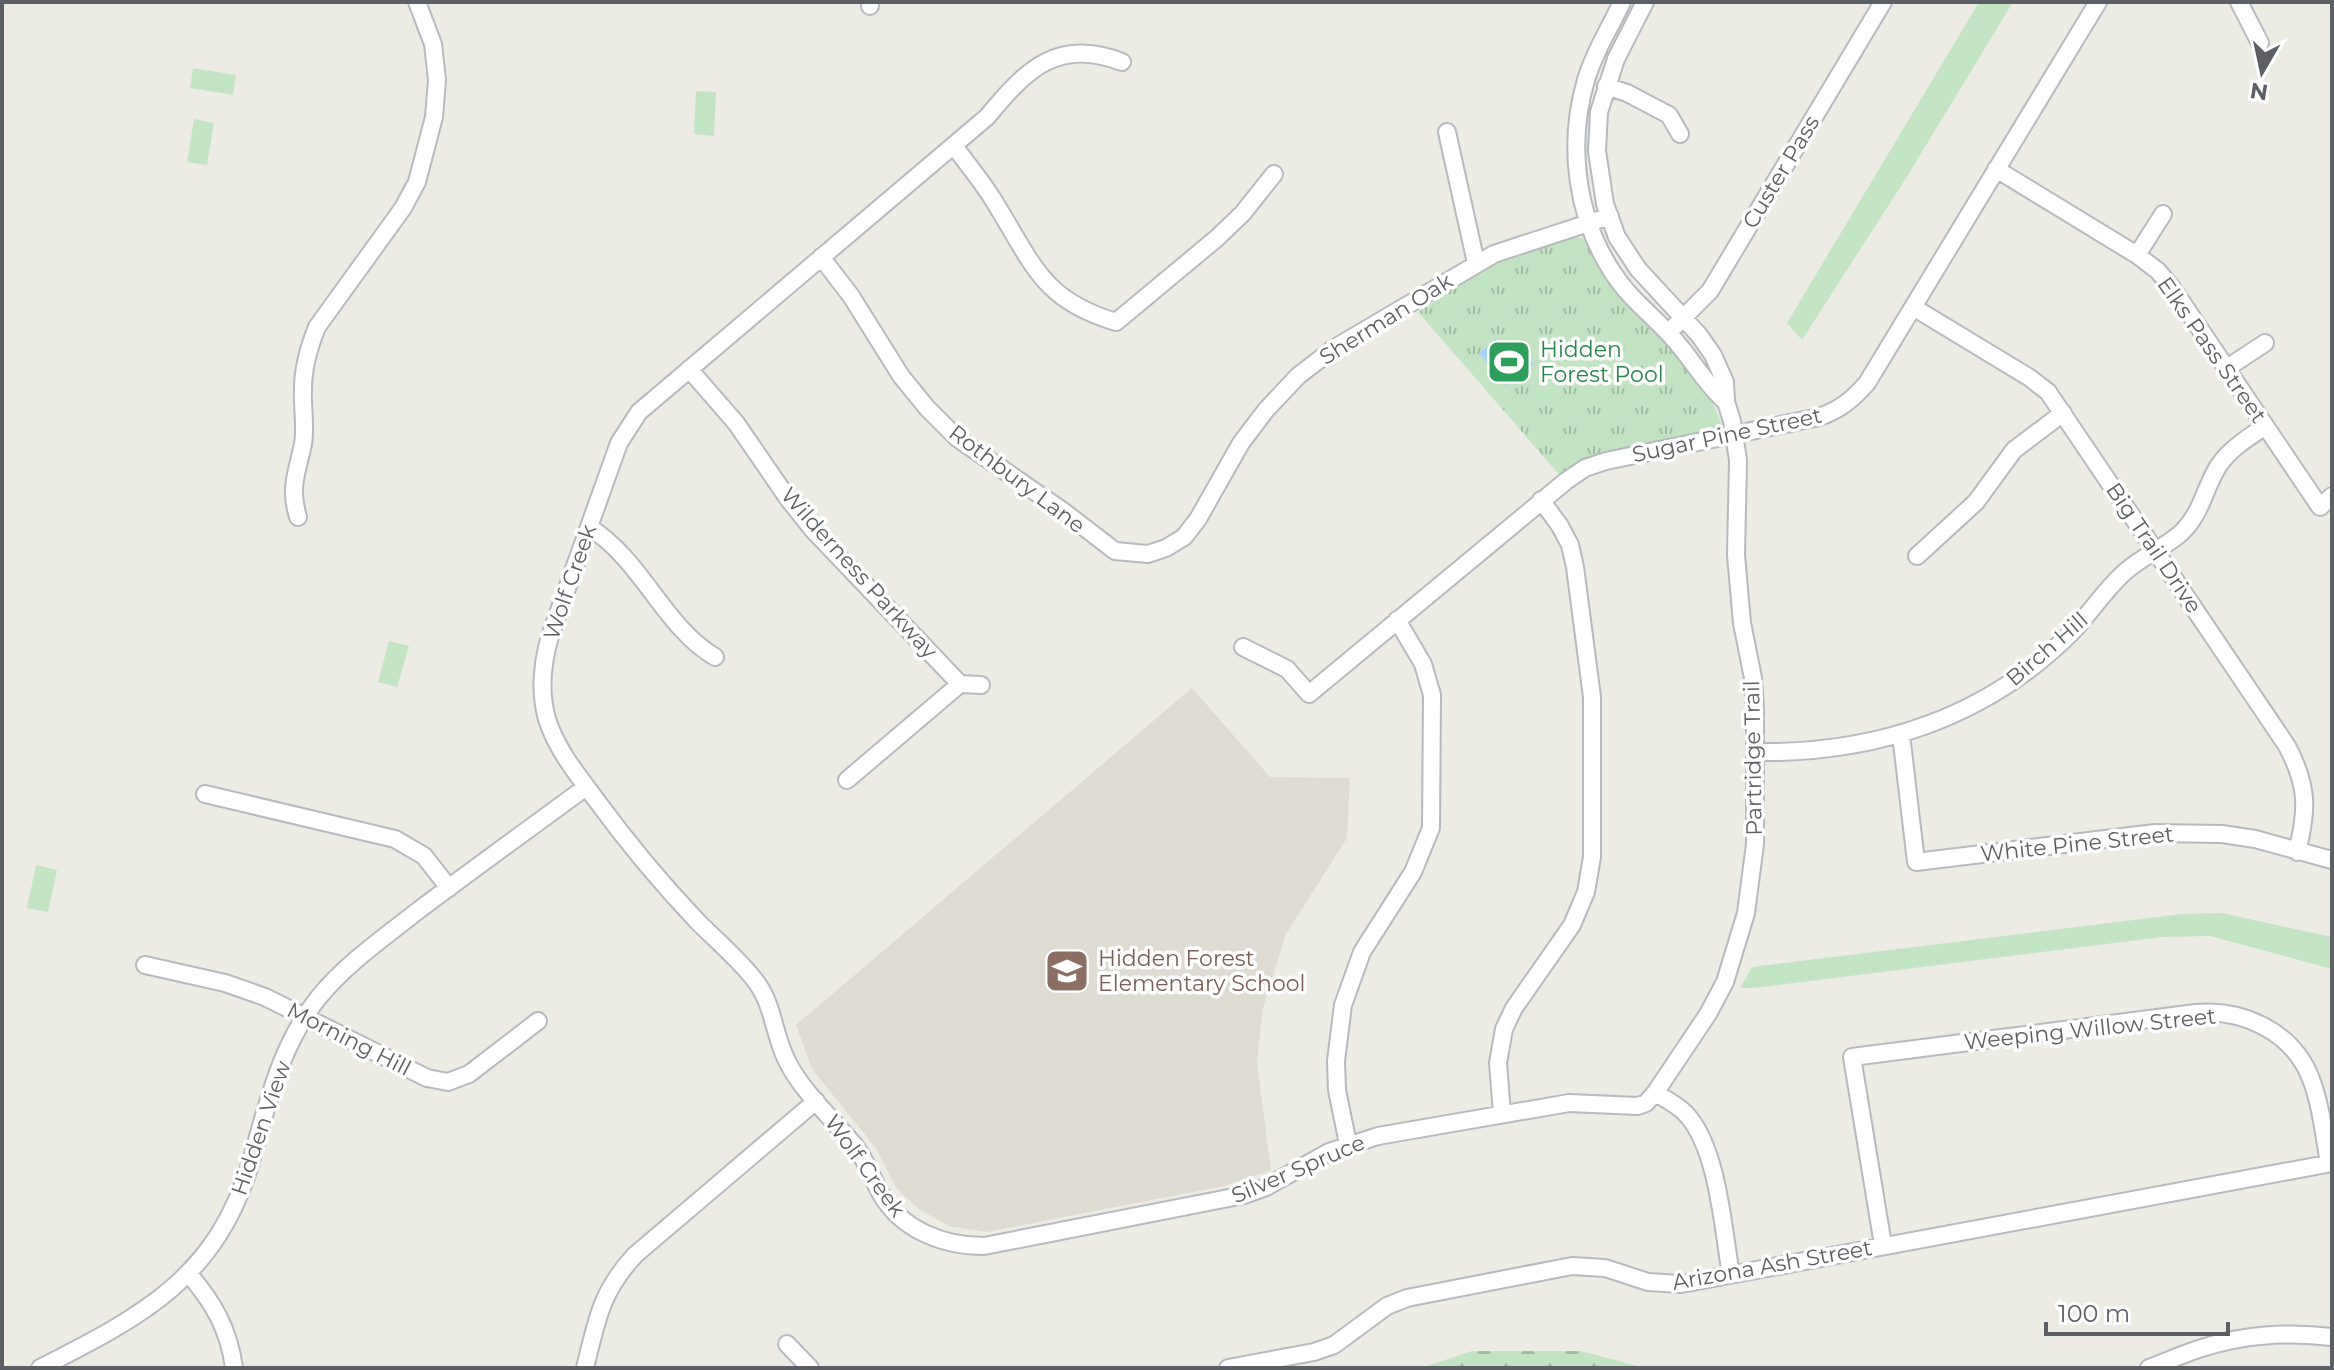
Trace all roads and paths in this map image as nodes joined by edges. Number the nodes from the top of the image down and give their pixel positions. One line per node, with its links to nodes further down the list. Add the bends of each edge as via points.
1 (417, 2): 35 (street, via 436,62 434,117 412,195 311,340 303,386 303,442 293,484)
2 (1622, 2): 8 (street, Partridge Trail)
3 (1645, 2): 9 (street, Partridge Trail)
4 (1883, 2): 24 (street, Custer Pass, via 1710,291)
5 (2098, 2): 15 (street, Sugar Pine Street)
6 (2239, 2): 7 (street)
7 (2260, 43)
8 (1597, 49): 9 (street); 19 (street, Partridge Trail, via 1576,133)
9 (1616, 59): 11 (street, Partridge Trail)
10 (1122, 62): 14 (street, Wolf Creek, via 1088,52 1044,61)
11 (1606, 86): 13 (street, via 1669,115); 18 (street, Partridge Trail, via 1597,151)
12 (1447, 132): 22 (street)
13 (1680, 134)
14 (954, 146): 16 (street, via 1039,276 1072,305 1116,322 1217,238); 21 (street, Wolf Creek)
15 (1996, 169): 20 (street, Elks Pass Street); 23 (street, Sugar Pine Street)
16 (1274, 174)
17 (2163, 214): 20 (street)
18 (1610, 216): 19 (street, Sherman Oak); 24 (street, Partridge Trail, via 1638,269)
19 (1588, 223): 22 (street, Sherman Oak); 25 (street, Partridge Trail, via 1614,275)
20 (2137, 255): 27 (street, Elks Pass Street, via 2173,289)
21 (821, 257): 28 (street, Wolf Creek); 38 (street, Rothbury Lane, via 901,376 957,438 1115,551)
22 (1476, 263): 38 (street, Sherman Oak, via 1333,349 1298,376 1241,443 1184,537)
23 (1913, 307): 30 (street, Big Trail Drive, via 2030,378); 32 (street, Sugar Pine Street, via 1853,400 1819,417)
24 (1683, 319): 25 (street, Custer Pass); 29 (street, Partridge Trail, via 1713,355 1725,382)
25 (1668, 333): 29 (street, Partridge Trail)
26 (2265, 343): 27 (street)
27 (2227, 368): 31 (street, Elks Pass Street)
28 (689, 369): 36 (street, Wolf Creek, via 631,421); 43 (street, Wilderness Parkway, via 736,423 813,530)
29 (1726, 402): 32 (street, Partridge Trail)
30 (2063, 413): 37 (street, Big Trail Drive); 39 (street, via 2014,450 1976,502)
31 (2265, 426): 34 (street, Elks Pass Street); 37 (street, Birch Hill, via 2232,449 2217,467 2199,510 2182,532)
32 (1734, 434): 33 (street, Sugar Pine Street, via 1585,468); 46 (street, Partridge Trail, via 1736,555 1753,678)
33 (1541, 500): 40 (street, Sugar Pine Street); 58 (street, via 1570,545 1575,567 1592,697 1592,857 1586,892 1572,925 1504,1029 1498,1063)
34 (2326, 502)
35 (298, 517)
36 (589, 527): 42 (street, via 621,552 695,643); 48 (street, Wolf Creek, via 550,636 542,681 553,735)
37 (2155, 551): 45 (street, Birch Hill, via 2125,571 2036,664 1961,711); 50 (street, Big Trail Drive, via 2297,766 2305,812)
38 (1148, 554)
39 (1917, 556)
40 (1397, 620): 41 (street, Sugar Pine Street, via 1309,694 1287,669); 59 (street, via 1423,664 1432,695 1431,828 1413,872 1362,952 1343,1005 1337,1090)
41 (1243, 647)
42 (715, 657)
43 (960, 684): 44 (street); 47 (street)
44 (981, 685)
45 (1901, 734): 46 (street, Birch Hill, via 1850,747); 50 (street, White Pine Street, via 1916,862 2155,833 2222,834)
46 (1755, 752): 56 (street, Partridge Trail, via 1755,844 1737,948 1708,1014)
47 (847, 780)
48 (586, 787): 52 (street, Hidden View); 57 (street, Wolf Creek, via 665,887 755,981 767,1000 787,1062)
49 (205, 794): 52 (street, via 395,839 424,856)
50 (2297, 852): 51 (street, White Pine Street)
51 (2332, 860)
52 (449, 888): 54 (street, Hidden View, via 359,957)
53 (145, 965): 54 (street, Morning Hill, via 245,989)
54 (305, 1018): 55 (street, Morning Hill, via 427,1078 448,1082 469,1074); 63 (street, Hidden View, via 281,1062 231,1213)
55 (538, 1021)
56 (1655, 1093): 58 (street, Silver Spruce, via 1638,1106 1569,1103); 64 (street, via 1686,1114 1701,1135 1712,1165)
57 (816, 1101): 61 (street, Wolf Creek, via 858,1150 898,1215); 69 (street, via 618,1274 600,1308)
58 (1502, 1114): 59 (street, Silver Spruce)
59 (1348, 1144): 61 (street, Silver Spruce, via 1266,1187 1211,1204 984,1246)
60 (2331, 1163): 62 (street, Arizona Ash Street); 62 (street, Weeping Willow Street, via 2317,1097 2298,1056 2263,1025 2231,1014 2196,1013 1852,1057)
61 (938, 1240)
62 (1883, 1245): 64 (street, Arizona Ash Street)
63 (188, 1273): 67 (street, Hidden View, via 157,1303 123,1325); 68 (street, via 221,1317)
64 (1731, 1275): 71 (street, Arizona Ash Street, via 1659,1284 1605,1268 1572,1266 1407,1298 1387,1306 1334,1345)
65 (2332, 1337): 72 (street, via 2262,1334)
66 (787, 1344): 70 (street)
67 (40, 1368)
68 (234, 1368)
69 (585, 1368)
70 (810, 1368)
71 (1228, 1368)
72 (2149, 1368)

